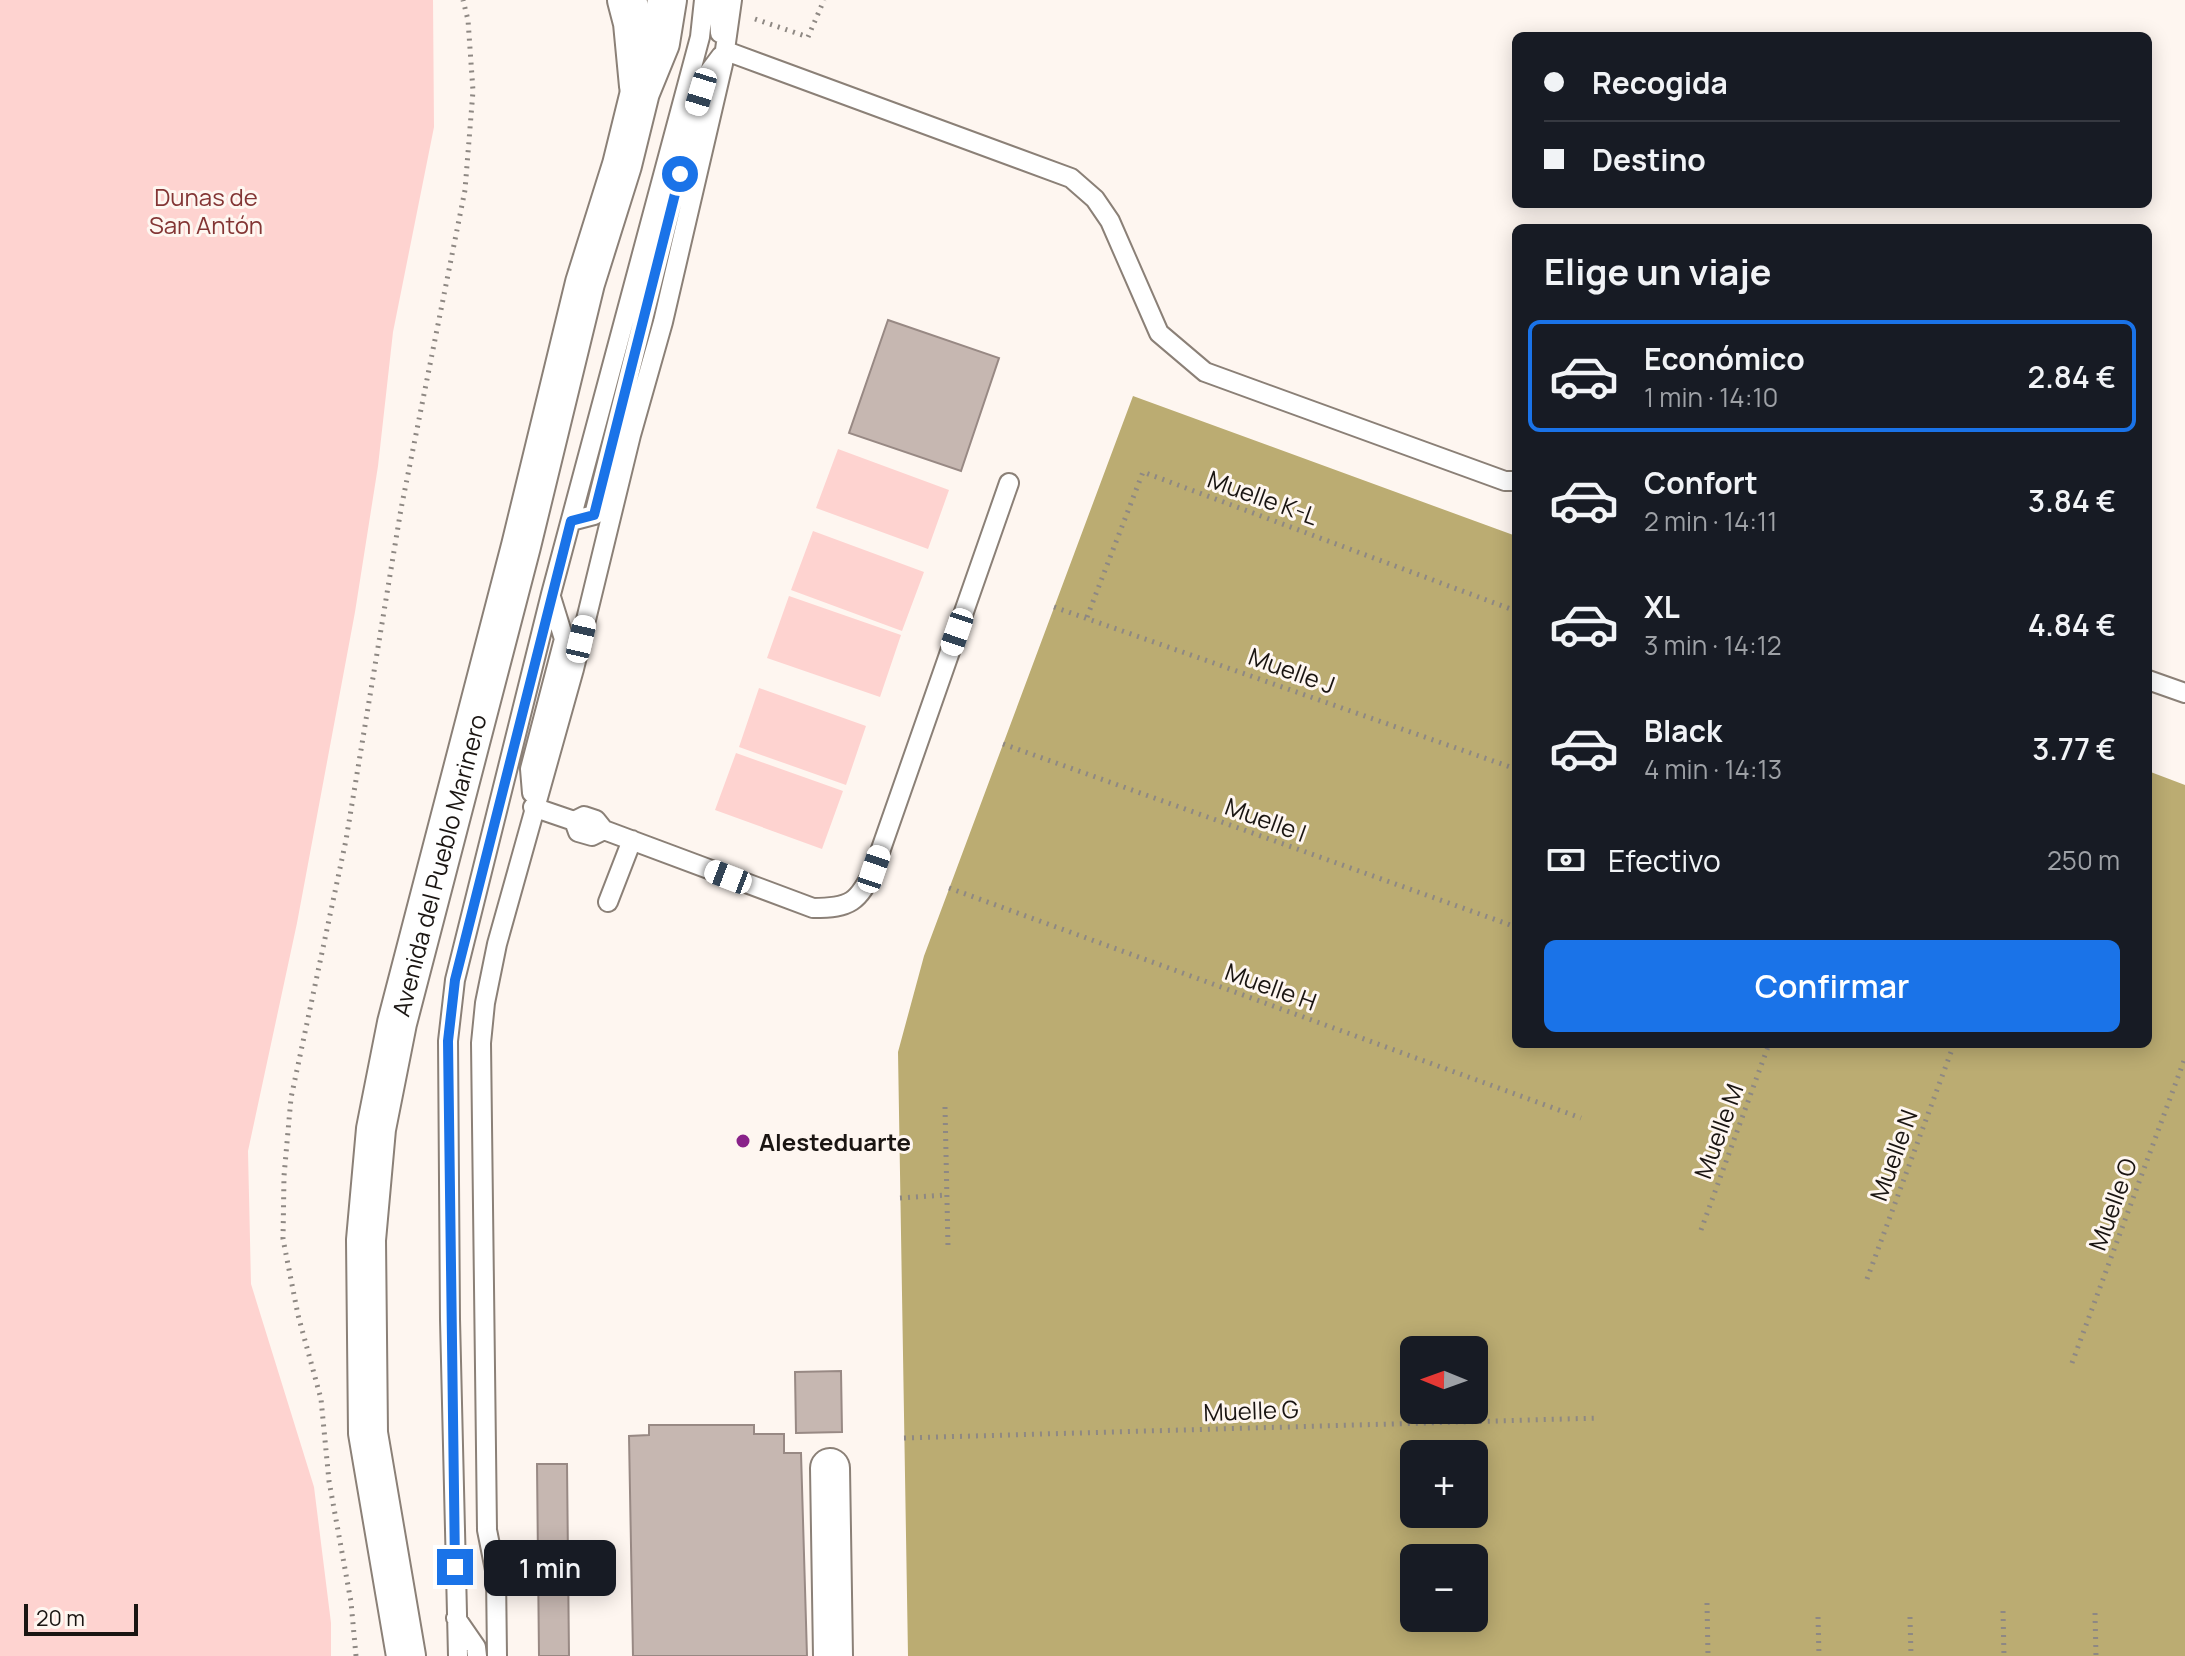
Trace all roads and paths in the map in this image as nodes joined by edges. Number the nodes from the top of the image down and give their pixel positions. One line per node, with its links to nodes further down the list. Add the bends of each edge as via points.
1 (463, 0): 50 (path, via 473,91 465,190 401,509 346,840 291,1098 284,1176 283,1239 321,1399)
2 (627, 0): 10 (street, Avenida del Pueblo Marinero)
3 (667, 0): 10 (street, Avenida del Pueblo Marinero, via 660,43)
4 (704, 0): 12 (lane)
5 (718, 0): 9 (lane)
6 (732, 0): 9 (lane)
7 (824, 0): 8 (path, via 808,37 753,18)
8 (750, 12)
9 (726, 51): 11 (lane, via 706,76); 13 (lane, via 1071,178 1110,221 1159,333 1205,372); 24 (lane, via 663,322)
10 (640, 92): 49 (street, Avenida del Pueblo Marinero, via 585,283 397,1023 376,1129 366,1240 368,1433)
11 (696, 108): 12 (lane); 15 (lane, via 594,515)
12 (678, 125): 15 (lane)
13 (1512, 481)
14 (1009, 483): 25 (lane, via 874,869 856,901 813,908)
15 (571, 521): 16 (lane)
16 (551, 594): 24 (lane, via 564,639 530,769); 48 (lane, via 450,1009)
17 (1054, 607): 19 (path, Muelle J)
18 (1512, 610): 19 (path, Muelle K-L, via 1143,472)
19 (1087, 617): 23 (path, Muelle J)
20 (2152, 681): 21 (lane)
21 (2185, 693)
22 (1003, 744): 28 (path, Muelle I)
23 (1512, 768)
24 (533, 807): 25 (lane, via 574,821 584,816); 53 (lane, via 497,944 481,1043 487,1530 496,1575)
25 (632, 840): 27 (lane)
26 (949, 888): 33 (path, Muelle H)
27 (608, 902)
28 (1512, 926)
29 (1768, 1048): 36 (path, Muelle M)
30 (1953, 1048): 38 (path, Muelle N)
31 (2185, 1058): 39 (path, Muelle O)
32 (945, 1107): 34 (path)
33 (1581, 1118)
34 (947, 1195): 35 (path); 37 (path)
35 (900, 1198)
36 (1701, 1230)
37 (948, 1247)
38 (1867, 1279)
39 (2072, 1363)
40 (1599, 1418): 41 (path, Muelle G)
41 (904, 1438)
42 (830, 1468): 54 (street)
43 (1707, 1603): 55 (path)
44 (2003, 1611): 58 (path)
45 (2095, 1613): 59 (path)
46 (1818, 1617): 56 (path)
47 (1910, 1617): 57 (path)
48 (456, 1618): 51 (lane); 52 (lane)
49 (406, 1655)
50 (356, 1656)
51 (458, 1656)
52 (477, 1656)
53 (497, 1656)
54 (833, 1656)
55 (1708, 1656)
56 (1819, 1656)
57 (1911, 1656)
58 (2004, 1656)
59 (2096, 1656)

